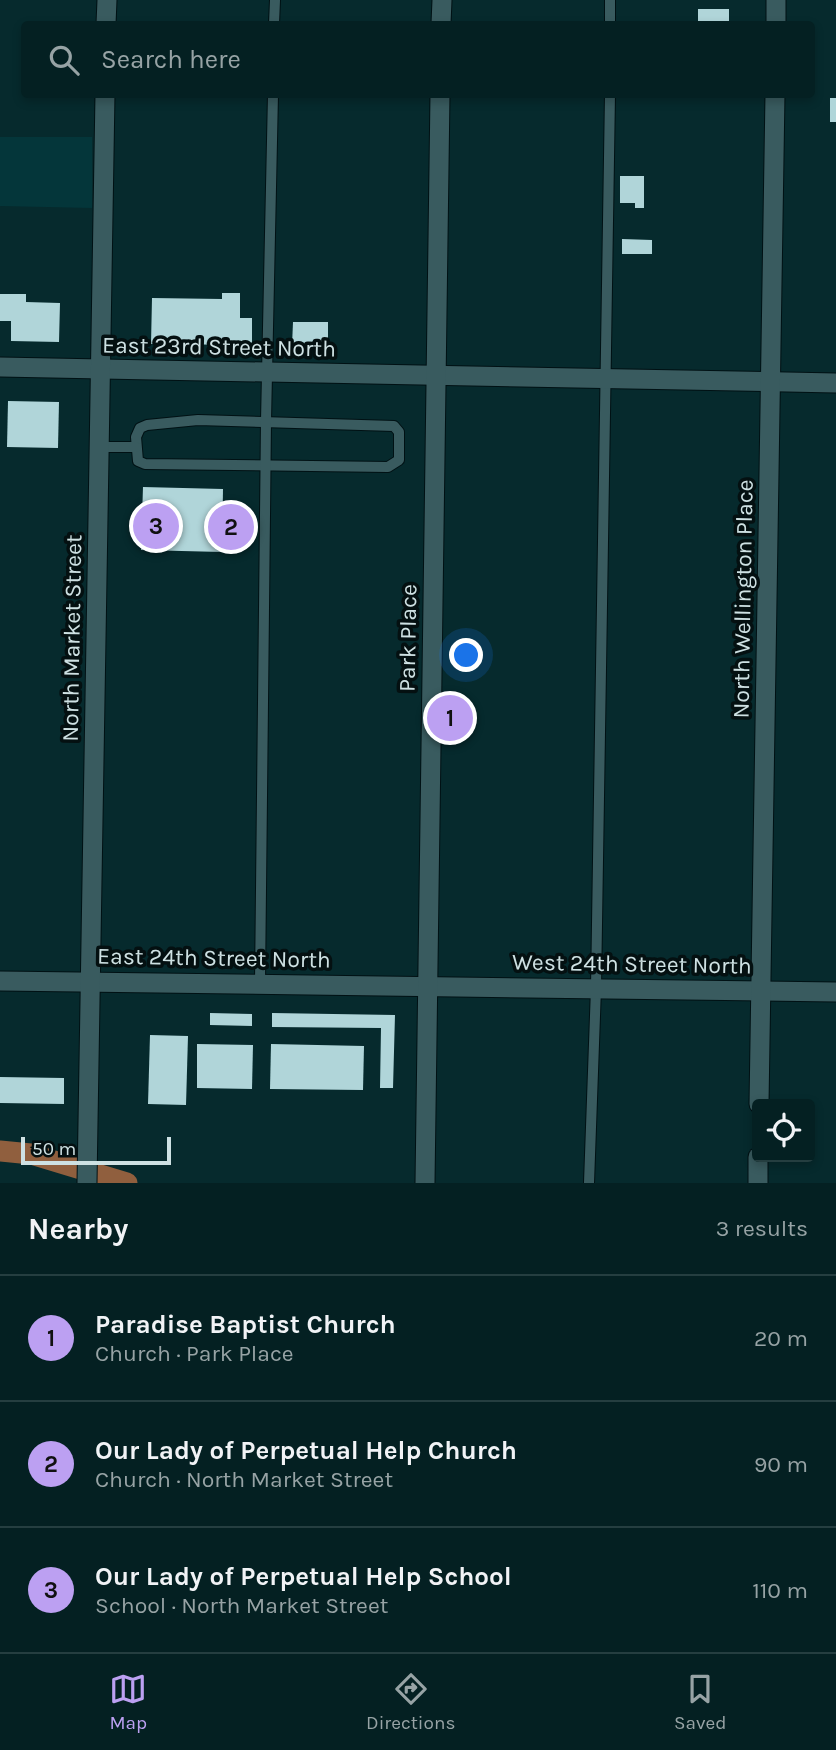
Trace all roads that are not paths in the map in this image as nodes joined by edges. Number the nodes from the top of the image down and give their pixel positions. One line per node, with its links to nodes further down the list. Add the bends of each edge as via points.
1 (107, 0): 6 (street)
2 (275, 0): 7 (lane)
3 (442, 0): 8 (street)
4 (610, 0): 9 (lane)
5 (776, 0): 10 (street)
6 (106, 21)
7 (274, 21)
8 (441, 21)
9 (610, 21)
10 (776, 21)
11 (105, 98): 17 (street, North Market Street)
12 (273, 98): 18 (lane)
13 (440, 98): 19 (street, Park Place)
14 (610, 98): 20 (lane)
15 (775, 98): 21 (street, North Wellington Place)
16 (0, 368): 17 (street, East 23rd Street North)
17 (102, 369): 18 (street, East 23rd Street North); 24 (street, North Market Street)
18 (269, 372): 19 (street, East 23rd Street North); 23 (lane)
19 (436, 376): 20 (street, East 23rd Street North); 30 (street, Park Place)
20 (605, 379): 21 (street, East 23rd Street North); 31 (lane)
21 (771, 381): 22 (street, East 23rd Street North); 32 (street, North Wellington Place)
22 (836, 383)
23 (266, 421): 25 (lane, via 147,425 139,428); 26 (lane); 26 (lane, via 389,425 399,432 399,460 388,467)
24 (100, 447): 25 (lane); 28 (street, North Market Street)
25 (136, 447): 26 (lane, via 138,461 145,464)
26 (266, 465): 29 (lane)
27 (0, 981): 28 (street, East 24th Street North)
28 (90, 981): 29 (street, East 24th Street North); 36 (street, North Market Street)
29 (260, 983): 30 (street, East 24th Street North)
30 (427, 985): 31 (street, West 24th Street North); 37 (street, Park Place)
31 (596, 988): 32 (street, West 24th Street North); 38 (lane)
32 (761, 990): 33 (street, West 24th Street North); 34 (street, North Wellington Place)
33 (836, 992)
34 (759, 1099)
35 (758, 1162): 39 (street)
36 (87, 1183)
37 (425, 1183)
38 (589, 1183)
39 (758, 1183)

